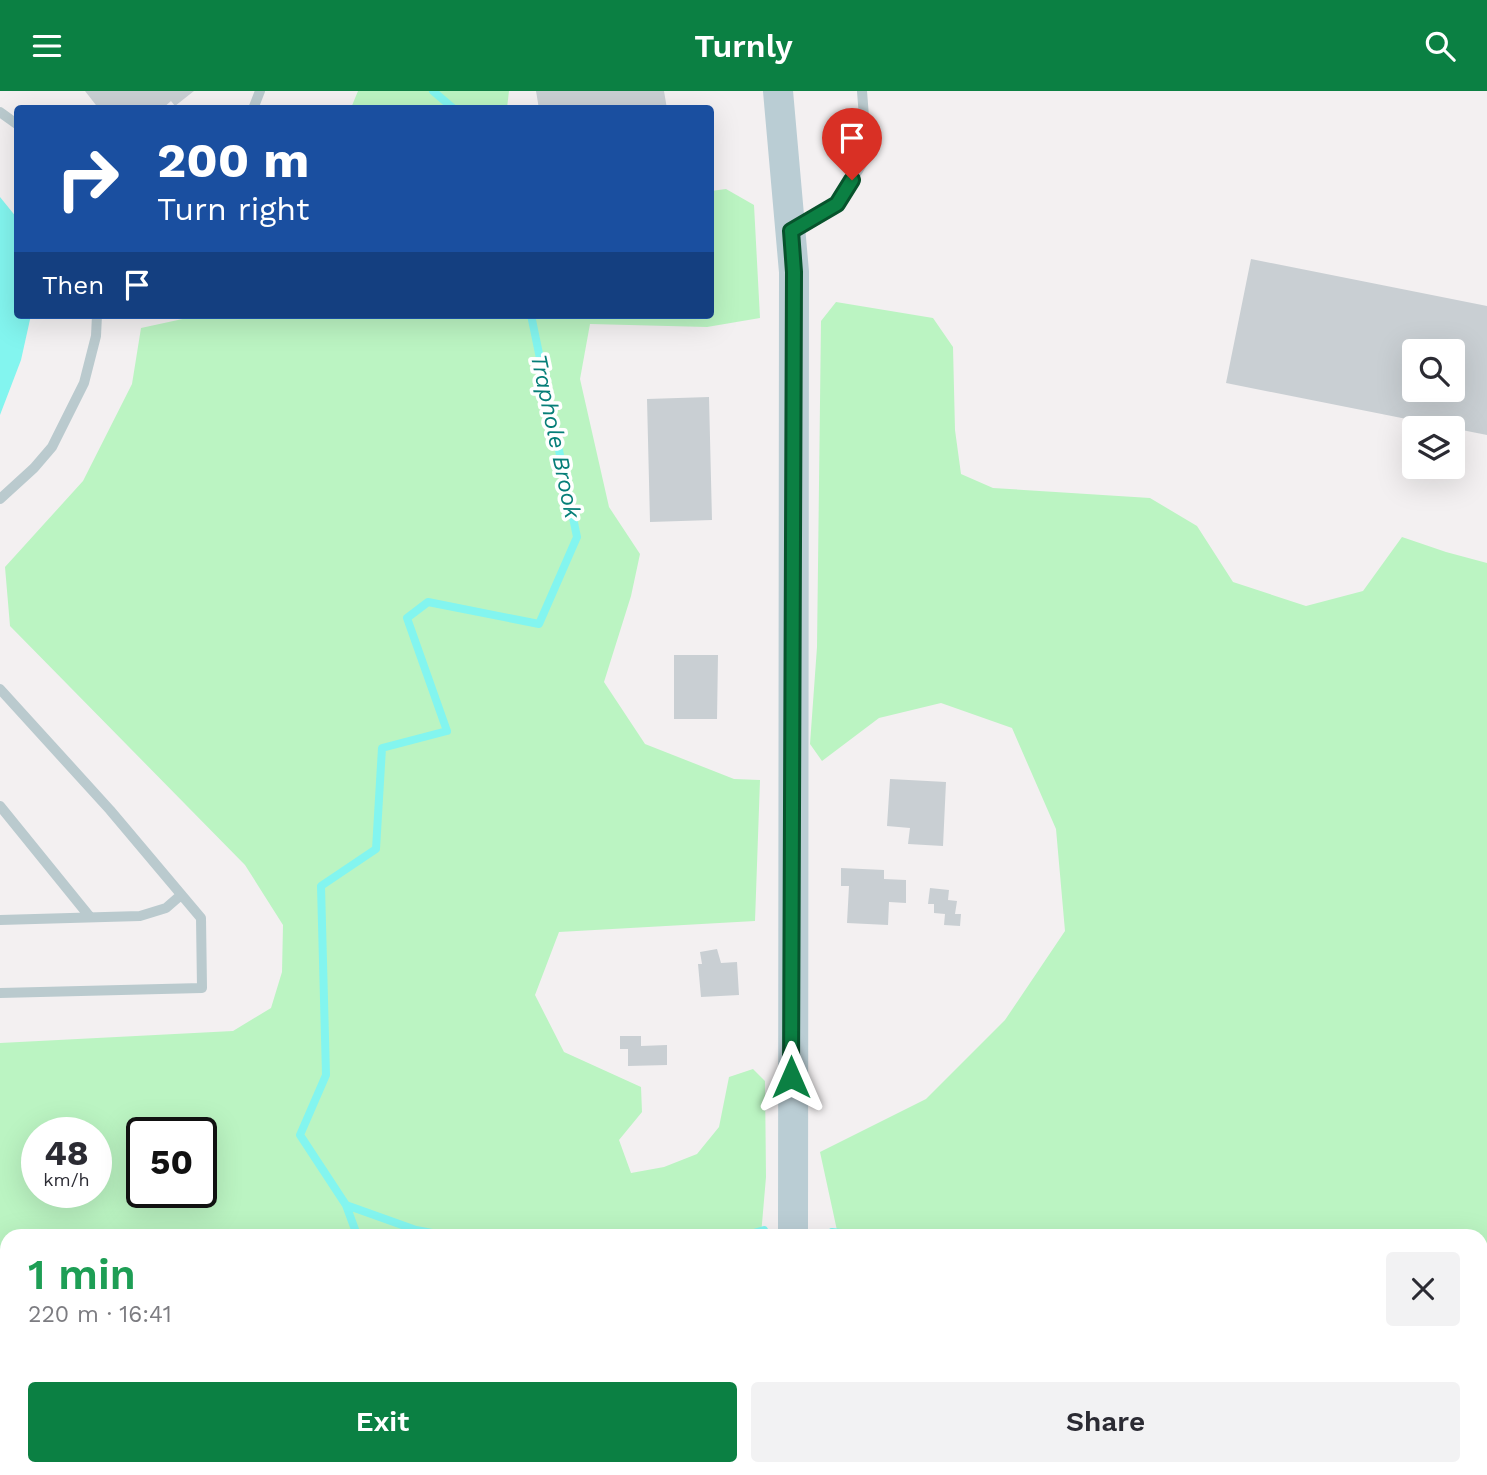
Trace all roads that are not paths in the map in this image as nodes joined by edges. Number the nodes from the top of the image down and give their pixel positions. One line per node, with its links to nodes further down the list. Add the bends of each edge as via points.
1 (778, 91): 3 (main road)
2 (862, 91): 3 (lane, via 867,156 837,204)
3 (791, 231): 13 (main road)
4 (97, 319): 5 (lane, via 84,383 52,447)
5 (0, 499)
6 (2, 692): 7 (lane); 9 (lane)
7 (0, 709)
8 (0, 806): 10 (lane)
9 (181, 895): 10 (lane, via 166,908 140,916); 12 (lane, via 201,918 202,988)
10 (90, 918): 11 (lane)
11 (0, 920)
12 (0, 993)
13 (793, 1229)

